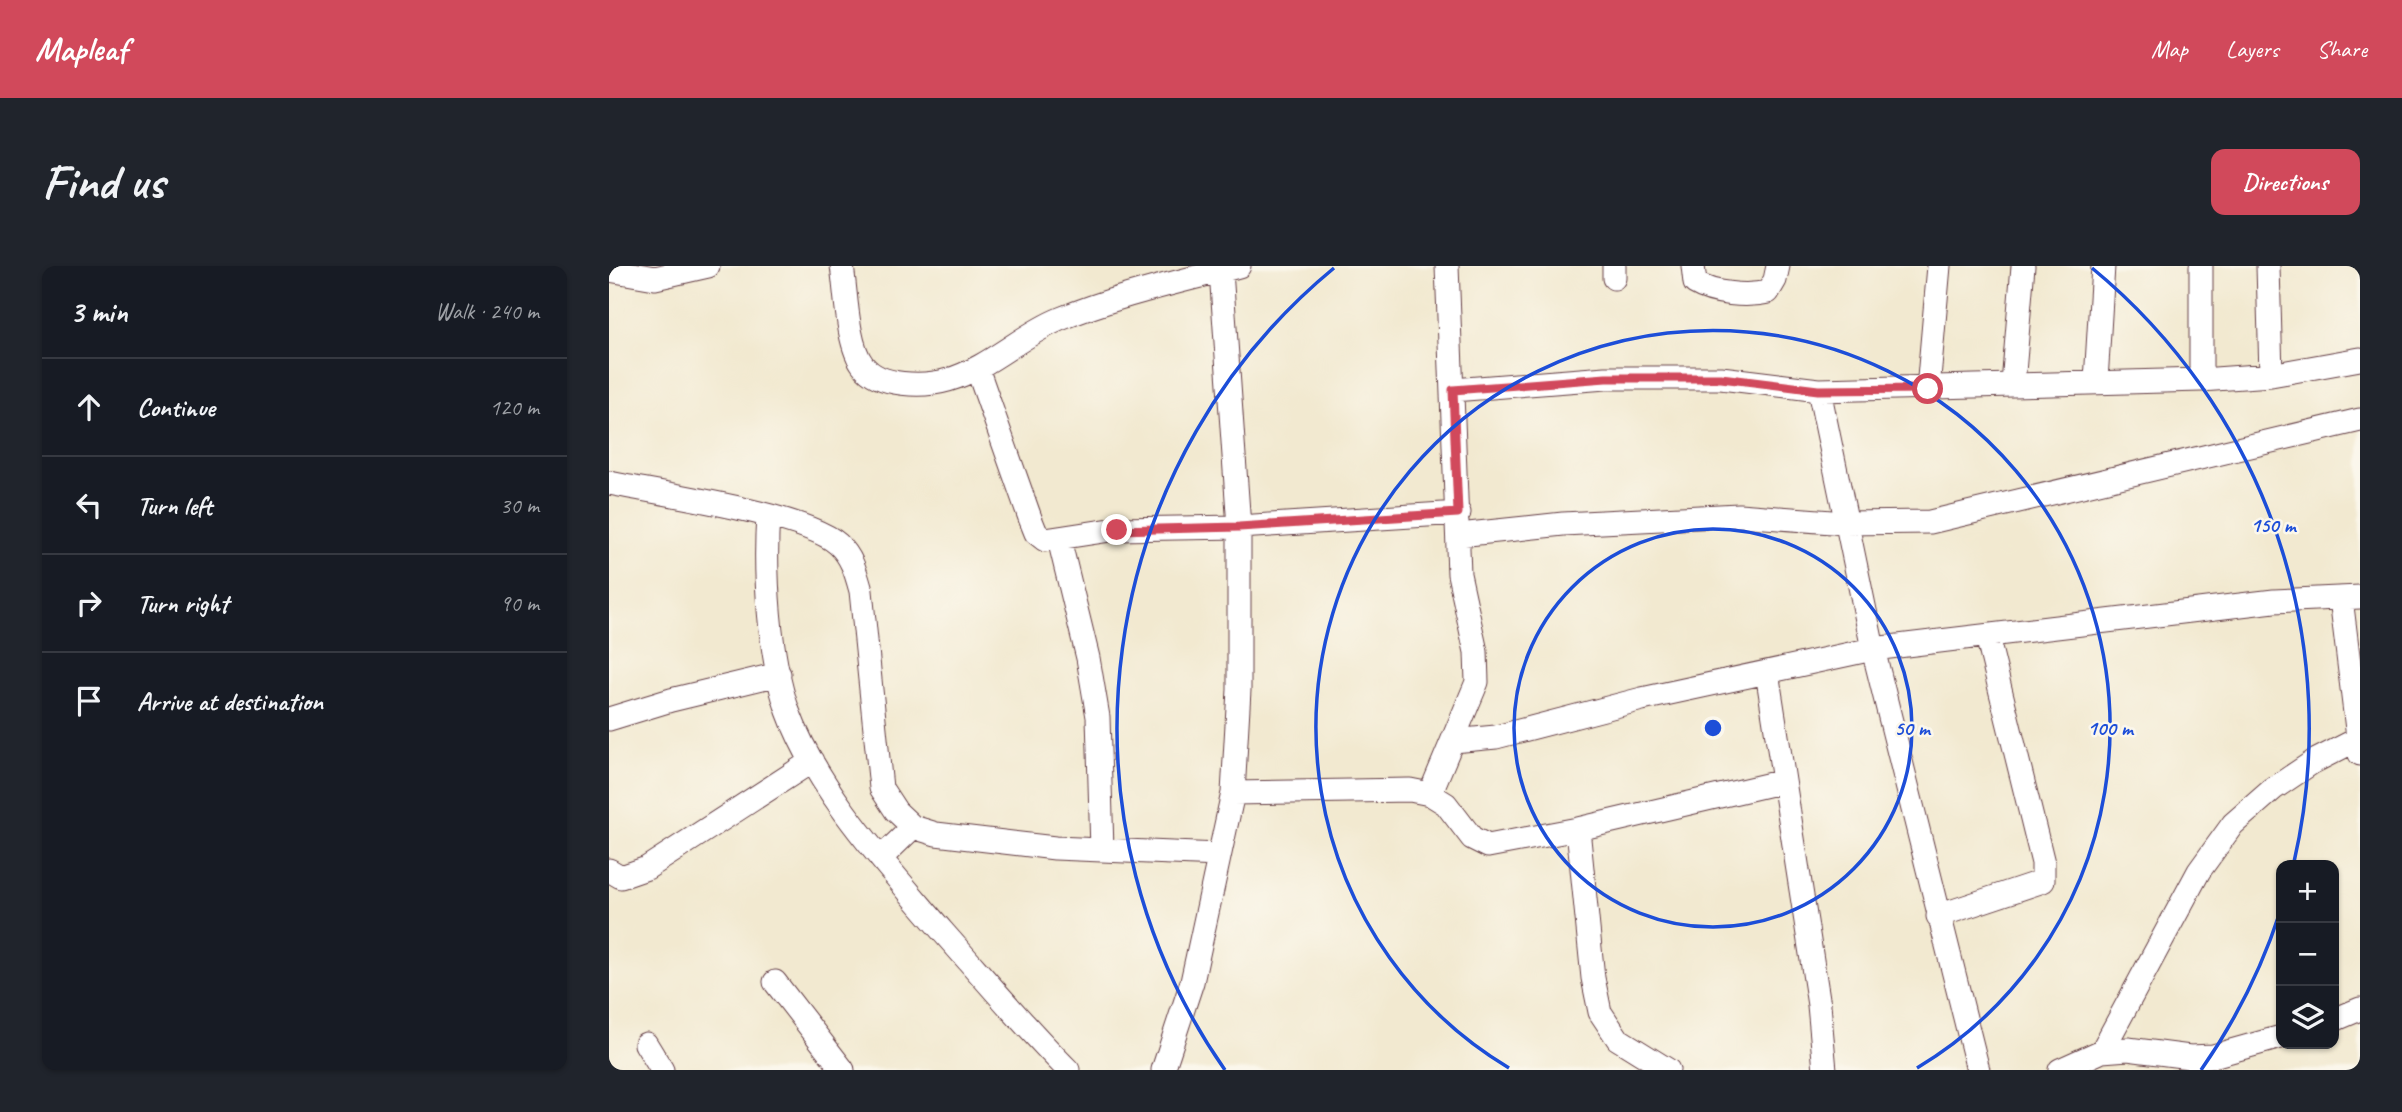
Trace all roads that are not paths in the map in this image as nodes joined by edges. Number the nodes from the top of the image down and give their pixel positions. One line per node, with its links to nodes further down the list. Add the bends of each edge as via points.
1 (708, 266): 12 (street, via 655,278)
2 (842, 266): 14 (street, via 852,337 862,365 879,377 921,385)
3 (1447, 266): 20 (street)
4 (1693, 266): 5 (street, via 1695,283 1705,289 1757,295 1768,292)
5 (1778, 266)
6 (1939, 266): 19 (street)
7 (2023, 266): 18 (street)
8 (2103, 266): 17 (street)
9 (2201, 266): 16 (street)
10 (2268, 266): 15 (street)
11 (1233, 267): 14 (street, via 1058,320); 26 (street)
12 (609, 270)
13 (2360, 359): 15 (street)
14 (977, 368): 28 (street, via 1036,533 1045,540)
15 (2271, 375): 16 (street)
16 (2201, 380): 17 (street)
17 (2097, 381): 18 (street)
18 (2013, 384): 19 (street)
19 (1928, 389): 21 (street)
20 (1453, 390): 21 (street, via 1606,378 1721,378); 25 (street)
21 (1818, 390): 24 (street)
22 (2360, 420): 24 (street, via 1964,516 1930,522)
23 (609, 483): 27 (street)
24 (1846, 523): 25 (street, via 1739,515); 31 (street)
25 (1459, 524): 26 (street); 35 (street, via 1459,574 1476,652 1477,682)
26 (1239, 527): 28 (street, via 1117,530); 39 (street, via 1239,690)
27 (767, 532): 33 (street); 42 (street, via 837,542 853,562 861,591 881,788 896,811)
28 (1059, 539): 43 (street, via 1098,717)
29 (2350, 597): 30 (street, via 2274,601); 36 (street)
30 (1987, 636): 31 (street); 46 (street, via 2043,863 2043,881)
31 (1873, 649): 32 (street); 46 (street)
32 (1767, 672): 35 (street, via 1496,737); 38 (street)
33 (779, 674): 34 (street); 37 (street, via 787,708)
34 (609, 719)
35 (1453, 741): 40 (street)
36 (2358, 747): 52 (street, via 2313,762 2233,824 2199,871)
37 (812, 761): 42 (street, via 864,834); 45 (street, via 647,869 621,877)
38 (1784, 781): 41 (street); 59 (street)
39 (1233, 793): 40 (street, via 1410,790); 44 (street)
40 (1430, 794): 41 (street, via 1446,804 1472,838 1488,846)
41 (1577, 829): 54 (street, via 1600,1012 1618,1040)
42 (897, 844): 43 (street, via 936,834); 57 (street, via 1033,1034)
43 (1103, 850): 44 (street)
44 (1219, 855): 58 (street, via 1192,982)
45 (609, 870)
46 (1938, 916): 60 (street)
47 (775, 982): 56 (street)
48 (2360, 1009): 49 (street)
49 (2339, 1018)
50 (2276, 1038): 53 (street)
51 (646, 1044): 55 (street)
52 (2102, 1051): 53 (street, via 2128,1049); 61 (street)
53 (2191, 1063)
54 (1664, 1069)
55 (662, 1070)
56 (843, 1070)
57 (1068, 1070)
58 (1163, 1070)
59 (1825, 1070)
60 (1979, 1070)
61 (2060, 1070)

